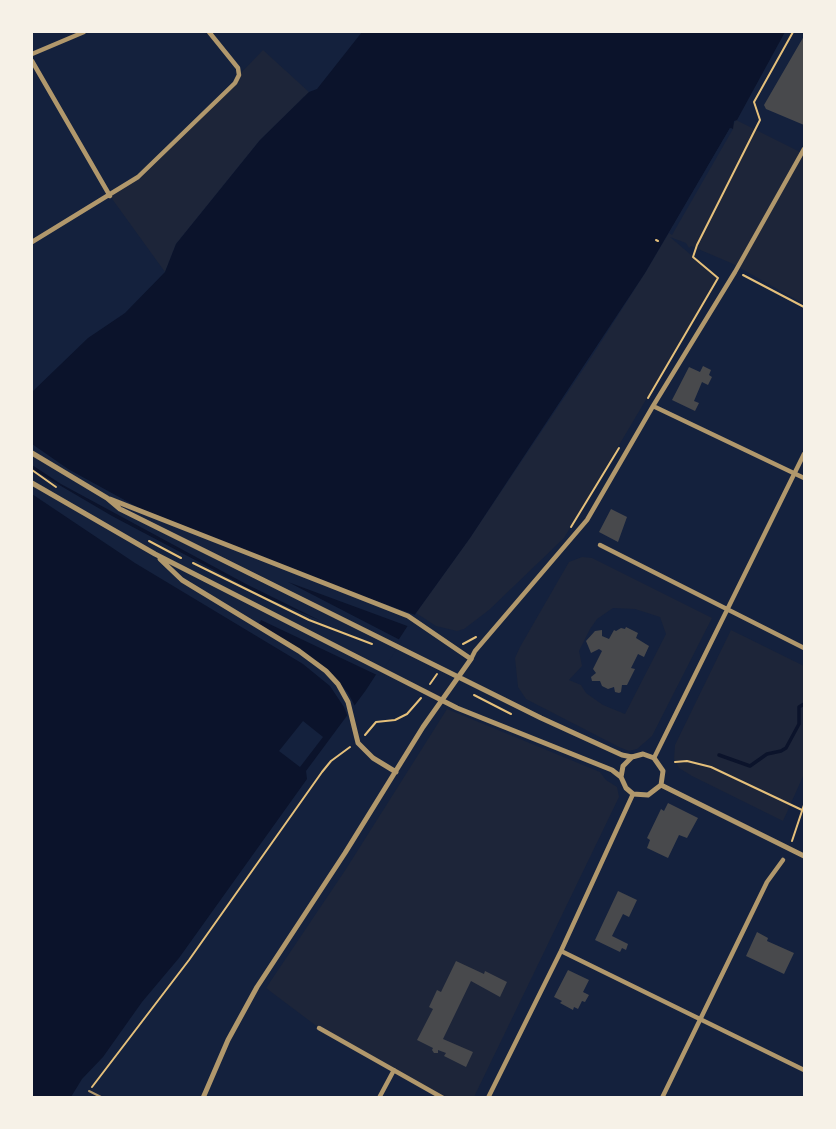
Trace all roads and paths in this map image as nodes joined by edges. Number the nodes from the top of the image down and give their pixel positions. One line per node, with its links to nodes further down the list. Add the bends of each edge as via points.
1 (84, 32): 4 (street)
2 (210, 32): 7 (street, via 239,75 138,177)
3 (793, 32): 12 (path, via 754,102 760,120 693,257 718,278)
4 (32, 54)
5 (32, 61): 7 (street)
6 (804, 149): 9 (street)
7 (110, 196): 8 (street)
8 (32, 242)
9 (734, 272): 10 (path); 11 (street)
10 (804, 307)
11 (653, 406): 17 (street); 31 (street, via 587,520)
12 (643, 407)
13 (622, 443): 22 (path)
14 (32, 453): 21 (street)
15 (804, 454): 17 (street)
16 (32, 470): 20 (path)
17 (795, 474): 18 (street); 26 (street)
18 (804, 478)
19 (32, 483): 25 (street)
20 (62, 491)
21 (107, 498): 31 (street, via 415,620); 38 (street, via 165,533 541,718)
22 (570, 528)
23 (144, 538): 29 (path, via 309,620)
24 (600, 545): 26 (street)
25 (155, 554): 37 (street, via 182,580 326,671 348,702); 42 (street, via 457,708)
26 (727, 610): 30 (street); 39 (street)
27 (482, 632): 28 (path)
28 (467, 640)
29 (379, 648)
30 (804, 648)
31 (471, 659): 41 (street)
32 (428, 671): 33 (path)
33 (440, 677)
34 (465, 689): 35 (path)
35 (511, 714)
36 (376, 722): 37 (path)
37 (357, 740): 41 (street, via 373,758); 55 (path, via 322,772)
38 (632, 757): 39 (street, via 643,754); 42 (street, via 623,766)
39 (653, 758): 43 (street, via 663,771)
40 (676, 762): 46 (path, via 711,767)
41 (396, 772): 57 (street, via 257,987)
42 (621, 777): 44 (street)
43 (661, 785): 44 (street, via 648,795); 47 (street)
44 (633, 794): 50 (street)
45 (804, 805): 46 (path)
46 (802, 810): 47 (path)
47 (789, 849): 48 (street)
48 (804, 856)
49 (783, 860): 51 (street, via 767,882)
50 (561, 951): 51 (street); 60 (street)
51 (700, 1020): 54 (street); 61 (street)
52 (319, 1028): 53 (street)
53 (394, 1070): 58 (street); 59 (street)
54 (804, 1070)
55 (89, 1091): 56 (lane)
56 (103, 1097)
57 (203, 1097)
58 (379, 1097)
59 (443, 1097)
60 (488, 1097)
61 (662, 1097)

